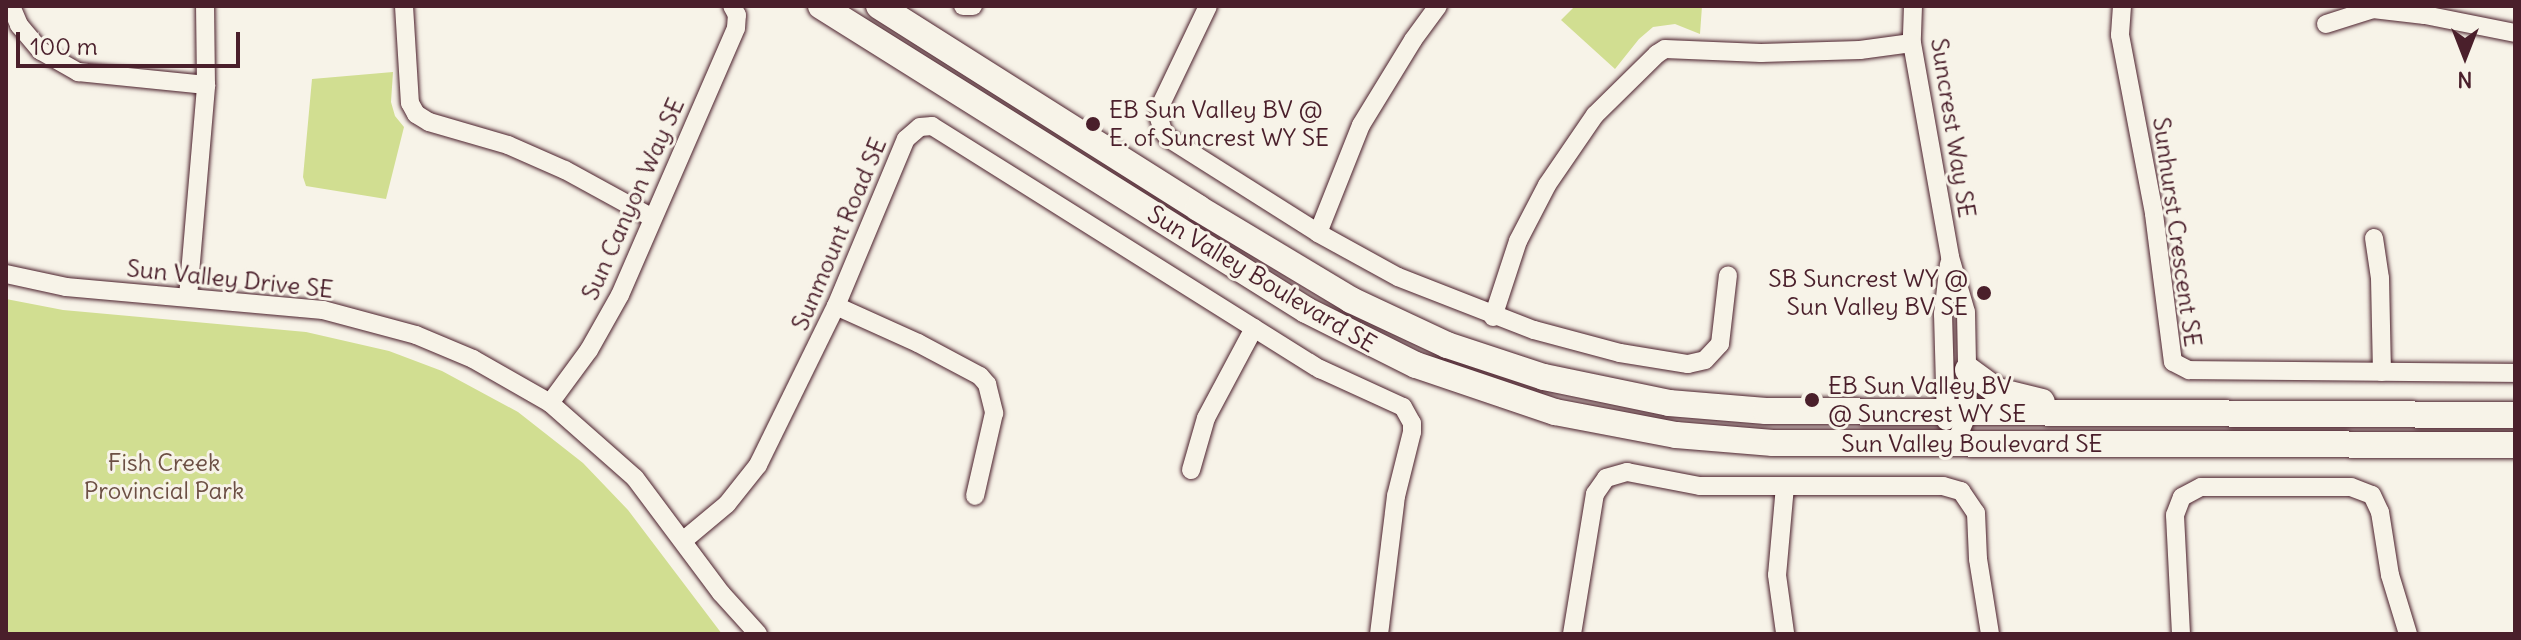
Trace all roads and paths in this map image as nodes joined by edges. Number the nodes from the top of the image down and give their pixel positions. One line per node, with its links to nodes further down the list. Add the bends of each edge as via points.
1 (11, 6): 16 (street, via 41,51 78,72)
2 (205, 6): 16 (street)
3 (404, 6): 17 (street, via 410,103 416,114 508,145)
4 (732, 6): 17 (street, Sun Canyon Way SE, via 736,28)
5 (821, 6): 34 (main road, Sun Valley Boulevard SE, via 1306,310 1450,379 1555,412 1676,435 1773,443)
6 (879, 6): 31 (main road, Sun Valley Boulevard SE, via 1287,264 1447,345 1544,377 1669,403 1766,411)
7 (963, 6): 8 (street)
8 (973, 6)
9 (1208, 6): 18 (street, via 1161,104 1163,131)
10 (1438, 6): 18 (street, via 1361,125)
11 (1913, 6): 15 (street, Suncrest Way SE)
12 (2122, 6): 28 (street, Sunhurst Crescent SE, via 2120,35 2154,214 2173,362 2189,370)
13 (2326, 24): 14 (street, via 2373,9)
14 (2515, 33)
15 (1912, 43): 20 (street, Suncrest Way SE); 25 (street, via 1860,50 1665,49 1657,54 1595,115 1547,185 1518,241)
16 (206, 85): 23 (street)
17 (651, 217): 30 (street, Sun Canyon Way SE, via 620,295)
18 (1318, 233): 25 (street, via 1398,277)
19 (2374, 238): 28 (street)
20 (1950, 257): 27 (street, Suncrest Way SE, via 1966,312); 31 (street, Suncrest Way SE, via 1943,314)
21 (6, 274): 23 (street, Sun Valley Drive SE, via 66,287)
22 (1728, 275): 25 (street, via 1720,344 1711,357 1688,364 1632,355)
23 (188, 297): 30 (street, Sun Valley Drive SE, via 291,306 385,325 473,359)
24 (836, 306): 26 (street, Sunmount Road SE, via 906,139 926,125); 40 (street, via 918,343 987,384 994,413); 41 (street, Sunmount Road SE, via 758,465 727,504)
25 (1493, 317)
26 (1254, 328): 38 (street, via 1206,418); 44 (street, Sunmount Road SE, via 1320,369 1397,403 1412,423 1396,496)
27 (1968, 370): 31 (street, Suncrest Way SE); 32 (main road, via 2011,396)
28 (2382, 372): 29 (street, Sunhurst Crescent SE)
29 (2515, 373)
30 (550, 403): 41 (street, Sun Valley Drive SE, via 635,478)
31 (1956, 414): 32 (main road, Sun Valley Boulevard SE); 34 (street)
32 (2104, 414): 33 (main road, Sun Valley Boulevard SE)
33 (2515, 415)
34 (1955, 444): 35 (main road, Sun Valley Boulevard SE)
35 (2439, 445): 36 (main road, Sun Valley Boulevard SE); 37 (main road)
36 (2515, 445)
37 (2515, 458)
38 (1191, 470)
39 (1785, 486): 42 (street, via 1777,575); 45 (street, via 1700,486 1627,472 1606,478 1595,494); 46 (street, via 1943,486 1966,495 1976,513)
40 (975, 496)
41 (684, 540): 43 (street, Sun Valley Drive SE)
42 (1785, 633)
43 (758, 634)
44 (1379, 634)
45 (1572, 634)
46 (1990, 634)
47 (2181, 634): 48 (street, via 2175,515 2182,497 2201,487 2320,487 2362,489 2377,503)
48 (2408, 634)

